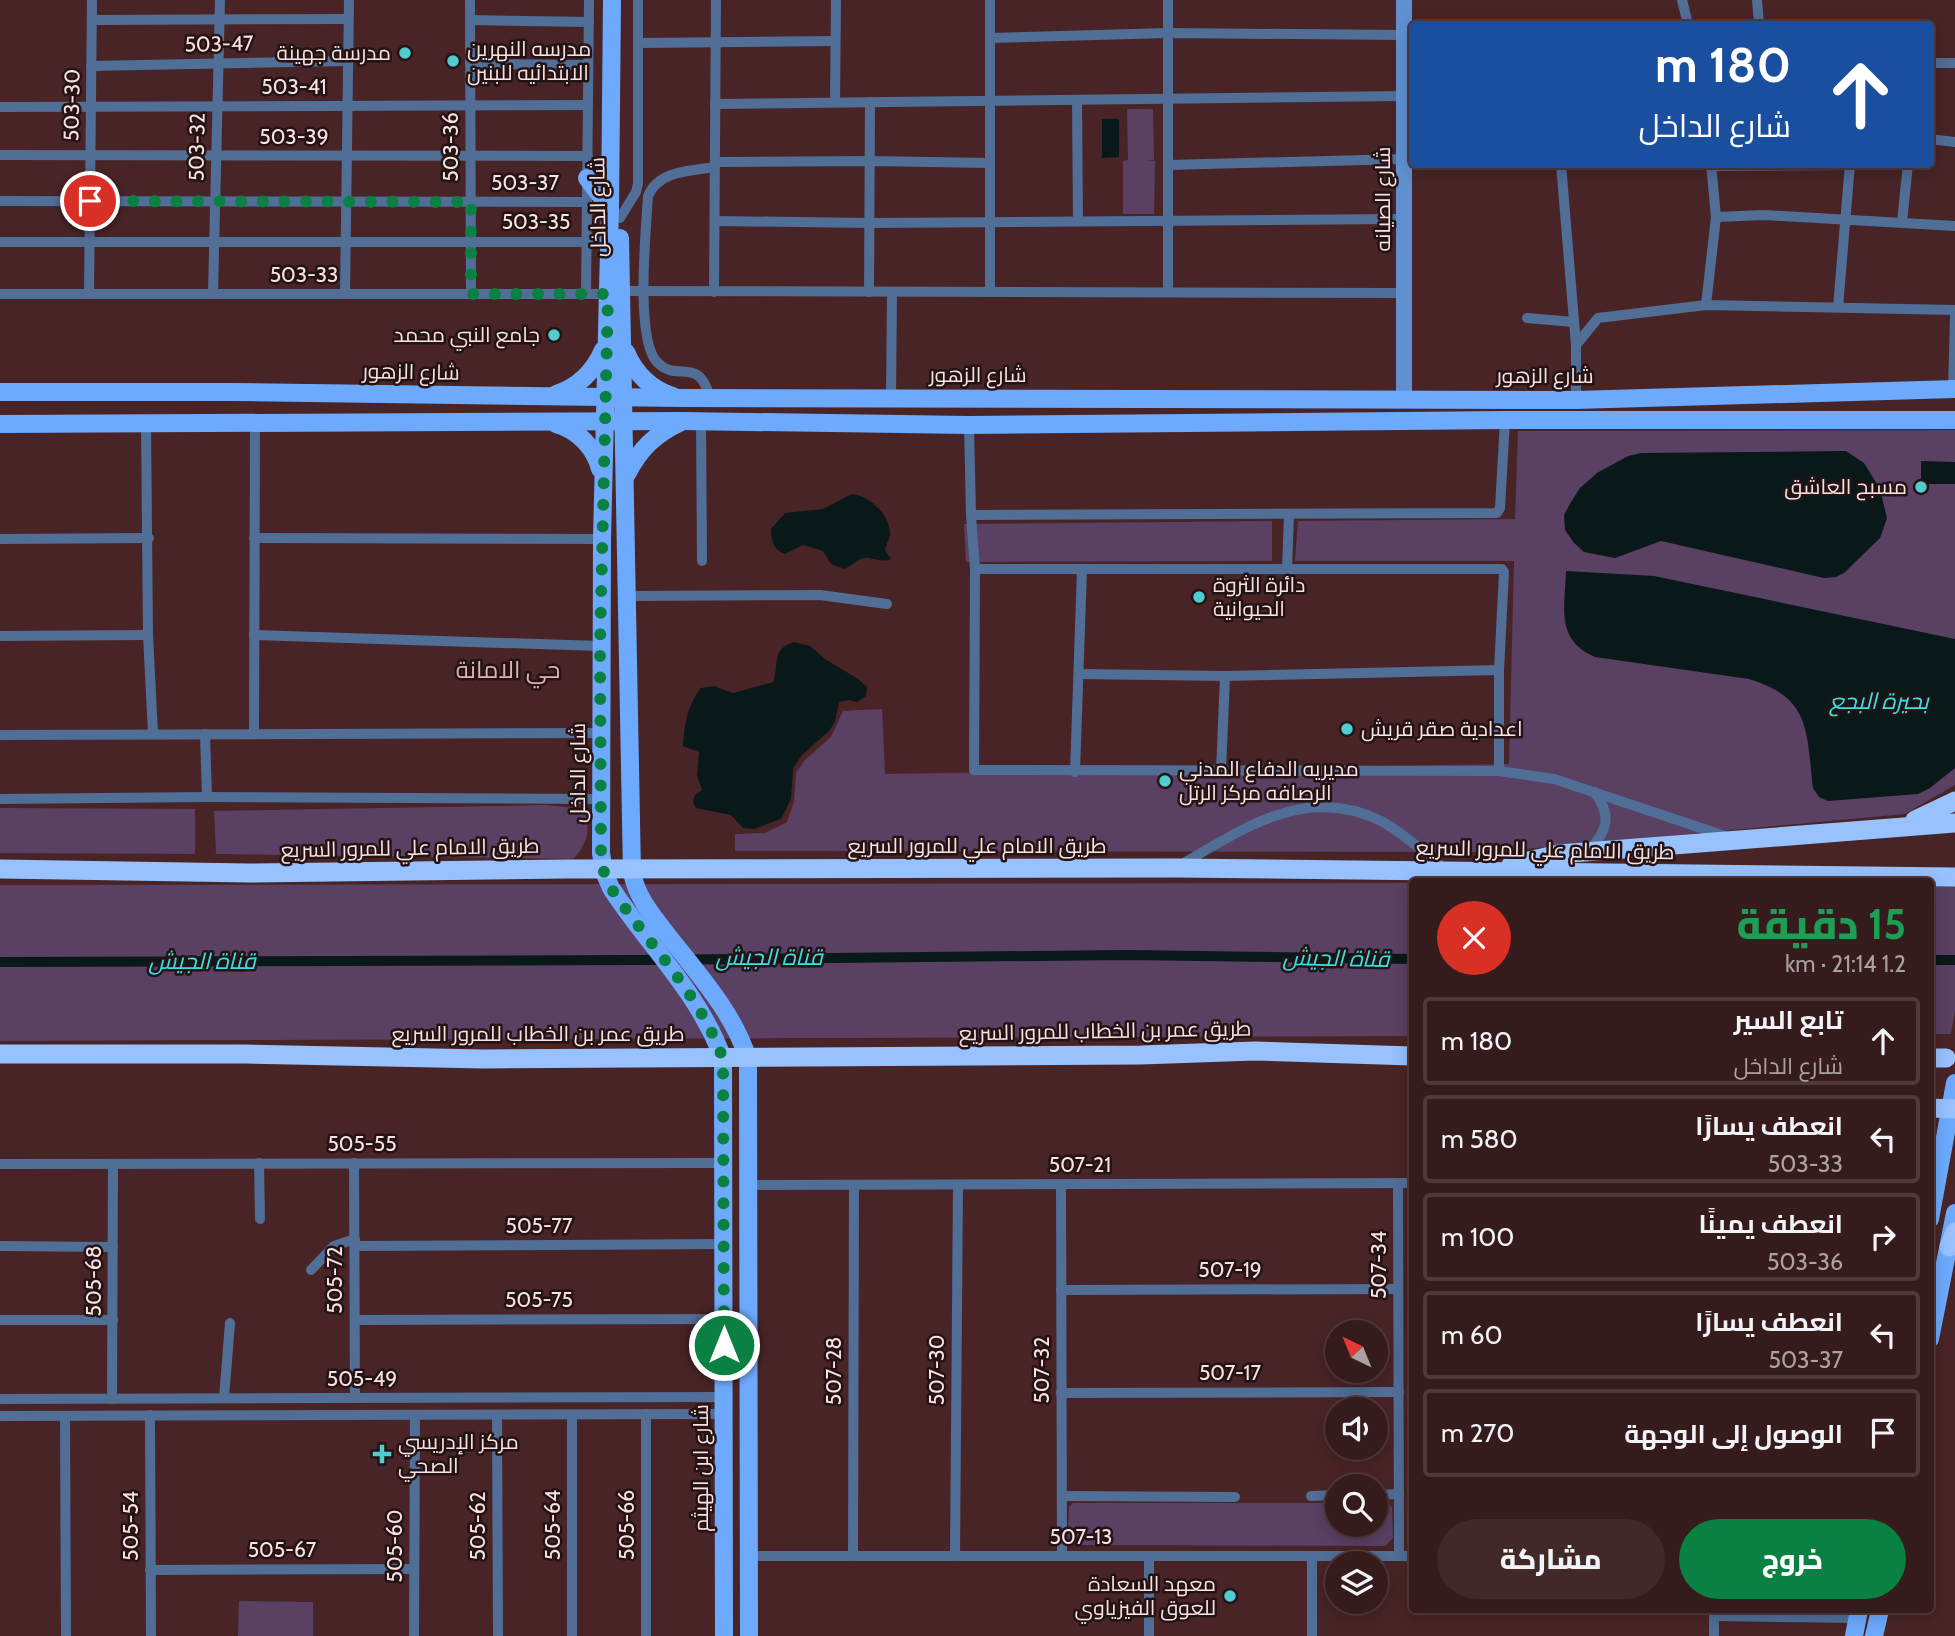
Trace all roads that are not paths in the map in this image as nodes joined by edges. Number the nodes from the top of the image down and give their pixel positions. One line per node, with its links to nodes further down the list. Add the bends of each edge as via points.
1 (92, 0): 17 (street, 503-30)
2 (220, 0): 18 (street, 503-32)
3 (349, 0): 16 (street)
4 (470, 0): 19 (street, 503-36)
5 (589, 0): 22 (street)
6 (612, 0): 75 (main road, شارع الداخل)
7 (622, 0): 75 (main road, شارع الداخل)
8 (638, 0): 28 (street)
9 (716, 0): 27 (street)
10 (836, 0): 26 (street)
11 (990, 0): 25 (street)
12 (1168, 0): 23 (street)
13 (1404, 0): 24 (street, شارع الصيانه)
14 (1682, 0): 20 (street)
15 (1757, 0): 21 (street)
16 (348, 19): 18 (street); 29 (street)
17 (92, 20): 18 (street); 35 (street, 503-30)
18 (219, 20): 32 (street, 503-32)
19 (470, 20): 22 (street); 33 (street, 503-36)
20 (1687, 21)
21 (1759, 21)
22 (589, 22): 34 (street)
23 (1168, 33): 24 (street); 25 (street); 37 (street)
24 (1404, 35): 36 (street, شارع الصيانه)
25 (990, 38): 39 (street)
26 (835, 41): 27 (street); 40 (street)
27 (716, 42): 28 (street); 42 (street)
28 (638, 43): 68 (street)
29 (348, 61): 32 (street, 503-47); 45 (street)
30 (1934, 63): 31 (street)
31 (1955, 63)
32 (218, 64): 35 (street, 503-47); 44 (street, 503-32)
33 (470, 64): 34 (street); 46 (street, 503-36)
34 (588, 65): 43 (street)
35 (91, 66): 48 (street, 503-30)
36 (1405, 96): 37 (street); 57 (street, شارع الصيانه)
37 (1168, 99): 38 (street); 61 (street)
38 (1077, 100): 39 (street); 81 (street)
39 (990, 101): 41 (street); 59 (street)
40 (835, 102): 41 (street); 42 (street)
41 (870, 102): 58 (street)
42 (715, 104): 60 (street)
43 (588, 105): 46 (street, 503-41); 56 (street)
44 (217, 106): 45 (street, 503-41); 48 (street, 503-41); 53 (street, 503-32)
45 (347, 106): 46 (street, 503-41); 54 (street)
46 (470, 106): 55 (street, 503-36)
47 (0, 107): 48 (street, 503-41)
48 (91, 107): 52 (street, 503-30)
49 (1934, 139): 50 (street)
50 (1955, 142)
51 (0, 155): 52 (street, 503-39)
52 (90, 155): 53 (street, 503-39); 70 (street, 503-30)
53 (216, 156): 54 (street, 503-39); 71 (street, 503-32)
54 (346, 156): 55 (street, 503-39); 72 (street)
55 (471, 156): 56 (street, 503-39); 73 (street, 503-36)
56 (587, 156): 66 (street)
57 (1403, 159): 61 (street); 77 (street, شارع الصيانه)
58 (870, 161): 59 (street); 60 (street); 84 (street)
59 (990, 163): 80 (street)
60 (715, 164): 67 (street, via 674,173); 79 (street)
61 (1168, 165): 82 (street)
62 (1561, 168): 112 (street)
63 (1712, 168): 76 (street)
64 (1850, 168): 78 (street)
65 (1908, 168): 83 (street)
66 (587, 178): 74 (street); 75 (main road)
67 (651, 189): 68 (street); 93 (street)
68 (636, 192): 75 (street)
69 (0, 201): 70 (street, 503-37)
70 (90, 201): 71 (street, 503-37); 87 (street, 503-30)
71 (215, 201): 72 (street, 503-37); 88 (street, 503-32)
72 (346, 201): 73 (street, 503-37); 89 (street)
73 (471, 202): 74 (street, 503-37); 90 (street, 503-36)
74 (587, 202): 91 (street)
75 (615, 213): 92 (main road, شارع الداخل); 99 (main road, شارع الداخل)
76 (1716, 217): 78 (street); 107 (street)
77 (1403, 219): 82 (street); 100 (street, شارع الصيانه)
78 (1844, 220): 83 (street); 108 (street)
79 (715, 221): 84 (street); 94 (street)
80 (990, 221): 81 (street); 84 (street); 97 (street)
81 (1078, 221): 82 (street)
82 (1168, 221): 98 (street)
83 (1902, 222): 85 (street)
84 (870, 223): 95 (street)
85 (1955, 226)
86 (0, 242): 87 (street, 503-35)
87 (89, 242): 88 (street, 503-35); 102 (street, 503-30)
88 (214, 242): 89 (street, 503-35); 103 (street, 503-32)
89 (345, 242): 90 (street, 503-35); 104 (street)
90 (471, 242): 91 (street, 503-35); 105 (street, 503-36)
91 (587, 242): 92 (street, 503-35); 106 (street)
92 (609, 242): 99 (main road, شارع الداخل)
93 (644, 292): 94 (street, 503-33); 99 (street, 503-33); 121 (street, via 651,354 669,370 701,377)
94 (714, 292): 95 (street, 503-33)
95 (869, 292): 96 (street, 503-33)
96 (892, 292): 97 (street, 503-33); 122 (street)
97 (990, 292): 98 (street, 503-33)
98 (1168, 292): 100 (street, 503-33)
99 (615, 293): 106 (street, 503-33); 113 (main road, شارع الداخل)
100 (1404, 293): 123 (street, شارع الصيانه)
101 (0, 294): 102 (street, 503-33)
102 (89, 294): 103 (street, 503-33)
103 (213, 294): 104 (street, 503-33)
104 (345, 294): 105 (street, 503-33)
105 (471, 294): 106 (street, 503-33)
106 (586, 294)
107 (1706, 305): 108 (street); 114 (street, via 1598,318)
108 (1838, 307): 109 (street)
109 (1955, 310)
110 (1955, 317): 115 (street)
111 (1527, 318): 112 (street)
112 (1574, 322): 114 (street)
113 (614, 340): 117 (main road, via 585,378); 118 (main road, شارع الداخل); 119 (main road, شارع الداخل); 120 (main road, via 643,379)
114 (1576, 345): 125 (street)
115 (1954, 389): 125 (main road, شارع الزهور)
116 (0, 392): 117 (main road, شارع الزهور)
117 (546, 397): 118 (main road, شارع الزهور)
118 (604, 397): 119 (main road, شارع الزهور); 127 (main road, شارع الداخل)
119 (624, 397): 120 (main road, شارع الزهور); 128 (main road, شارع الداخل)
120 (683, 398): 121 (main road, شارع الزهور)
121 (709, 398): 122 (main road, شارع الزهور)
122 (891, 398): 123 (main road, شارع الزهور)
123 (1404, 398): 124 (main road, شارع الزهور)
124 (1506, 399): 125 (main road, شارع الزهور); 131 (main road)
125 (1576, 400)
126 (1955, 420): 131 (main road)
127 (603, 421): 128 (main road); 132 (main road); 137 (main road, شارع الداخل)
128 (625, 421): 129 (main road); 138 (main road, شارع الداخل)
129 (682, 421): 130 (main road); 138 (main road, via 648,443)
130 (701, 421): 136 (main road); 147 (street)
131 (1505, 421): 136 (main road); 141 (street, via 1497,513)
132 (546, 422): 133 (main road); 137 (main road, via 577,434 594,453)
133 (255, 423): 135 (main road); 144 (street)
134 (0, 424): 135 (main road)
135 (146, 424): 143 (street)
136 (969, 425): 142 (street)
137 (603, 477): 140 (main road, شارع الداخل)
138 (626, 477): 139 (main road, شارع الداخل)
139 (626, 510): 140 (main road); 151 (main road, شارع الداخل)
140 (602, 511): 146 (main road, شارع الداخل)
141 (1289, 514): 142 (street); 150 (street)
142 (971, 515): 148 (street)
143 (149, 538): 145 (street); 153 (street)
144 (254, 538): 146 (street); 154 (street)
145 (0, 539)
146 (602, 539): 156 (main road, شارع الداخل)
147 (702, 561)
148 (975, 569): 149 (street); 166 (street, via 974,770)
149 (1082, 569): 150 (street); 158 (street)
150 (1287, 569): 157 (street, via 1502,569)
151 (628, 596): 152 (street, via 820,595); 193 (main road, شارع الداخل, via 632,873 640,899 737,1031 748,1059)
152 (887, 604)
153 (148, 635): 155 (street); 161 (street)
154 (254, 635): 156 (street); 163 (street)
155 (0, 636)
156 (600, 646): 160 (main road, شارع الداخل)
157 (1499, 670): 159 (street); 165 (street)
158 (1079, 674): 159 (street); 166 (street)
159 (1225, 676): 167 (street)
160 (600, 733): 163 (street); 171 (main road, شارع الداخل)
161 (153, 734): 162 (street); 164 (street)
162 (205, 734): 163 (street); 169 (street)
163 (254, 734)
164 (0, 735)
165 (1499, 771): 167 (street); 168 (street, via 1554,779)
166 (1075, 772): 167 (street)
167 (1221, 772)
168 (1594, 792): 175 (street); 176 (street, via 1607,817 1602,835)
169 (207, 797): 170 (street); 171 (street)
170 (0, 799)
171 (600, 799): 184 (main road, شارع الداخل, via 604,872 716,1038 723,1059)
172 (1955, 802): 174 (highway)
173 (1955, 823): 174 (highway)
174 (1889, 828): 175 (highway)
175 (1738, 840): 176 (highway)
176 (1587, 852): 180 (highway, via 1551,855)
177 (1176, 867): 178 (highway, طريق الامام علي للمرور السريع, via 249,873); 179 (highway, طريق الامام علي للمرور السريع); 179 (street, via 1269,816 1325,807 1380,821)
178 (0, 869)
179 (1447, 871): 180 (highway, طريق الامام علي للمرور السريع)
180 (1488, 872): 181 (highway, طريق الامام علي للمرور السريع)
181 (1955, 877)
182 (0, 1054): 183 (highway, طريق عمر بن الخطاب للمرور السريع, via 482,1059 1255,1051)
183 (1409, 1056)
184 (723, 1090): 188 (main road, شارع ابن الهيثم)
185 (1948, 1102): 197 (main road)
186 (259, 1163): 187 (street, 505-55); 190 (street, 505-55); 199 (street)
187 (354, 1163): 188 (street, 505-55); 203 (street, 505-72)
188 (723, 1163): 201 (main road, شارع ابن الهيثم)
189 (0, 1164): 190 (street, 505-55)
190 (113, 1164): 206 (street, 505-68)
191 (1398, 1183): 192 (street, 507-21); 196 (street, 507-21); 208 (street, 507-34)
192 (1409, 1183)
193 (748, 1185): 194 (street, 507-21); 200 (main road)
194 (854, 1185): 195 (street, 507-21); 239 (street, 507-28)
195 (958, 1185): 196 (street, 507-21); 240 (street, 507-30)
196 (1061, 1185): 209 (street, 507-32)
197 (1934, 1193)
198 (1955, 1213): 202 (main road)
199 (260, 1219)
200 (748, 1221): 201 (main road); 238 (main road)
201 (724, 1222): 204 (main road, شارع ابن الهيثم)
202 (1952, 1239): 214 (main road)
203 (355, 1243): 204 (street, 505-77); 207 (street, via 334,1246); 213 (street, 505-72)
204 (724, 1244): 210 (main road, شارع ابن الهيثم)
205 (0, 1247): 206 (street)
206 (113, 1247): 212 (street, 505-68)
207 (311, 1270)
208 (1398, 1289): 209 (street, 507-19); 216 (street, 507-34)
209 (1061, 1290): 217 (street, 507-32)
210 (724, 1319): 213 (street, 505-75); 223 (main road, شارع ابن الهيثم)
211 (0, 1320): 212 (street)
212 (113, 1320): 222 (street, 505-68)
213 (355, 1320): 219 (street, 505-72)
214 (1934, 1321)
215 (230, 1323): 218 (street)
216 (1399, 1392): 217 (street, 507-17); 233 (street, 507-34)
217 (1061, 1393): 235 (street, 507-32)
218 (224, 1398): 219 (street, 505-49); 222 (street, 505-49)
219 (355, 1398): 223 (street, 505-49)
220 (0, 1399): 221 (street, 505-49)
221 (88, 1399): 222 (street, 505-49); 224 (street)
222 (112, 1399)
223 (724, 1405): 229 (street, 505-49); 257 (main road, شارع ابن الهيثم)
224 (89, 1415): 225 (street, 505-49); 231 (street, 505-49)
225 (150, 1415): 226 (street, 505-49); 247 (street, 505-54)
226 (415, 1415): 227 (street, 505-49); 246 (street, 505-60)
227 (497, 1415): 228 (street, 505-49); 254 (street, 505-62)
228 (572, 1415): 229 (street, 505-49); 255 (street, 505-64)
229 (646, 1415): 256 (street, 505-66)
230 (0, 1416): 231 (street, 505-49)
231 (65, 1417): 251 (street)
232 (1388, 1494): 233 (street)
233 (1399, 1494): 244 (street, 507-34)
234 (1325, 1495): 236 (street)
235 (1062, 1496): 237 (street); 241 (street, 507-32)
236 (1311, 1496)
237 (1235, 1497)
238 (749, 1556): 239 (street, 507-13); 258 (main road)
239 (853, 1556): 240 (street, 507-13)
240 (955, 1556): 241 (street, 507-13)
241 (1062, 1556): 242 (street, 507-13)
242 (1150, 1556): 243 (street, 507-13); 259 (street)
243 (1312, 1556): 244 (street, 507-13); 260 (street)
244 (1399, 1556): 245 (street, 507-13)
245 (1409, 1556)
246 (414, 1569): 247 (street, 505-67); 253 (street, 505-60)
247 (150, 1570): 252 (street, 505-54)
248 (1714, 1613): 250 (street); 261 (street)
249 (1879, 1613): 263 (main road)
250 (1859, 1614): 262 (main road)
251 (66, 1636)
252 (150, 1636)
253 (414, 1636)
254 (498, 1636)
255 (572, 1636)
256 (646, 1636)
257 (724, 1636)
258 (749, 1636)
259 (1149, 1636)
260 (1312, 1636)
261 (1714, 1636)
262 (1854, 1636)
263 (1874, 1636)

